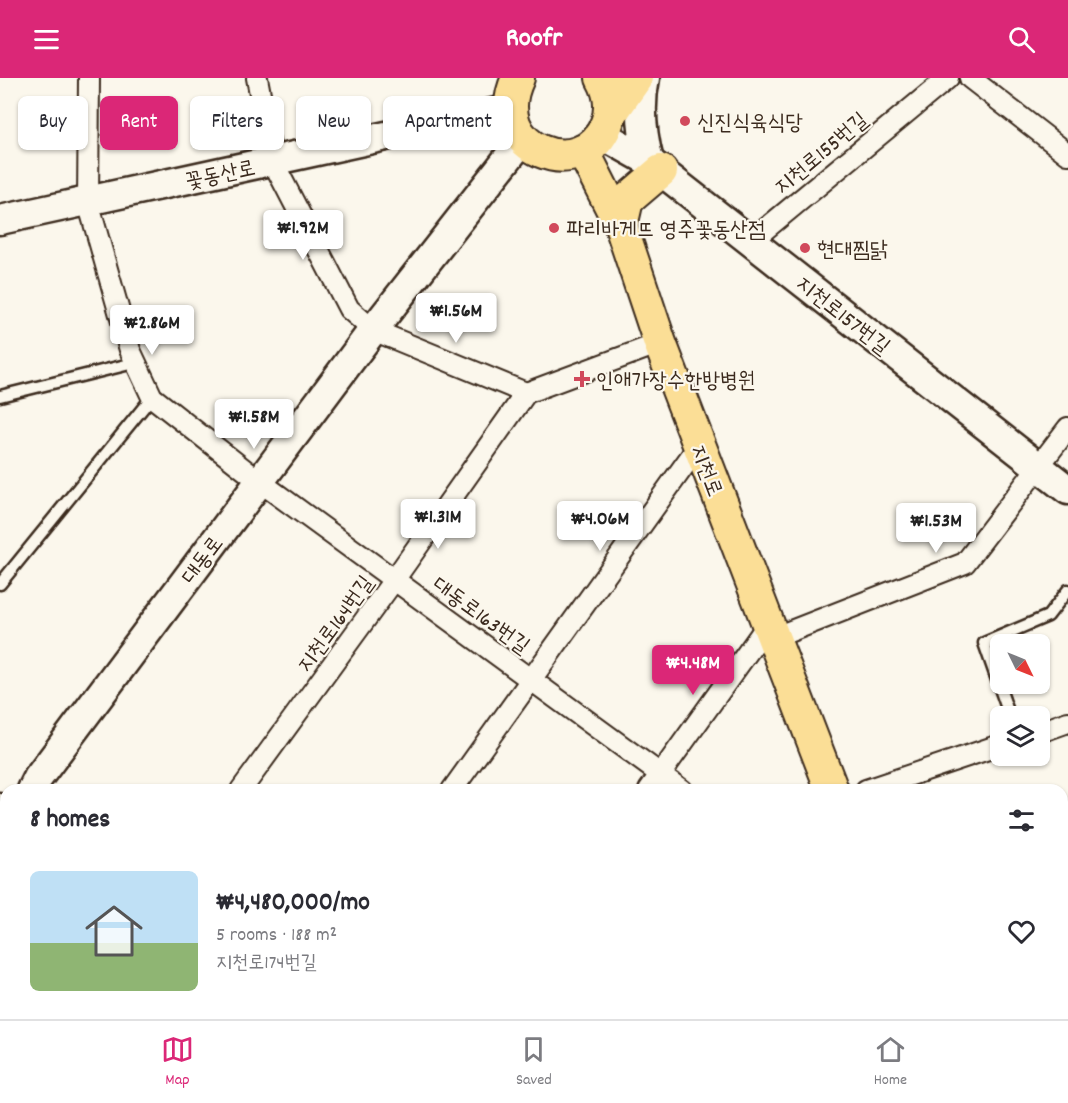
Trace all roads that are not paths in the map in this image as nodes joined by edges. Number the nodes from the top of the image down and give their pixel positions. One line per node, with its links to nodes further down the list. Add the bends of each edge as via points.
1 (89, 78): 17 (street)
2 (257, 78): 15 (street)
3 (518, 78): 9 (main road)
4 (602, 78): 11 (main road, via 610,100)
5 (636, 78): 11 (main road)
6 (645, 78): 16 (street, via 643,137)
7 (948, 78): 20 (street, 지천로155번길)
8 (970, 78): 14 (street)
9 (512, 96)
10 (513, 121): 13 (main road)
11 (598, 133): 13 (main road, via 567,155 551,155); 16 (street, 지천로157번길); 19 (main road, 지천로)
12 (383, 138): 15 (street, 꽃동산로)
13 (523, 139): 21 (street, 대동로)
14 (1068, 154)
15 (273, 162): 17 (street, 꽃동산로); 21 (street, via 349,309)
16 (655, 166): 19 (main road, via 627,200); 20 (street, 지천로157번길)
17 (88, 202): 18 (street, 꽃동산로); 23 (street)
18 (0, 220)
19 (621, 226): 22 (main road, 지천로)
20 (751, 241): 29 (street, 지천로157번길)
21 (373, 330): 24 (street); 30 (street, 대동로)
22 (660, 343): 24 (street); 28 (main road, 지천로)
23 (135, 363): 25 (lane); 26 (street)
24 (526, 393): 32 (street, 지천로164번길)
25 (0, 396)
26 (152, 398): 30 (street, 대동로163번길); 33 (lane)
27 (1068, 428): 29 (street)
28 (699, 445): 35 (main road, 지천로); 36 (street)
29 (1038, 467): 31 (street, 지천로157번길); 35 (street, via 965,563)
30 (259, 482): 32 (street, 대동로163번길); 42 (street, 대동로)
31 (1068, 490)
32 (394, 580): 36 (street, 대동로163번길); 43 (street, 지천로164번길)
33 (0, 584)
34 (1068, 590): 37 (lane, via 1048,615 984,643)
35 (770, 631): 41 (street); 45 (main road, 지천로)
36 (531, 680): 41 (street, 대동로163번길); 44 (street)
37 (1006, 706)
38 (1068, 722): 39 (street)
39 (1050, 728)
40 (990, 748): 46 (street)
41 (655, 783)
42 (35, 784)
43 (245, 784)
44 (456, 784)
45 (830, 784)
46 (884, 784)

